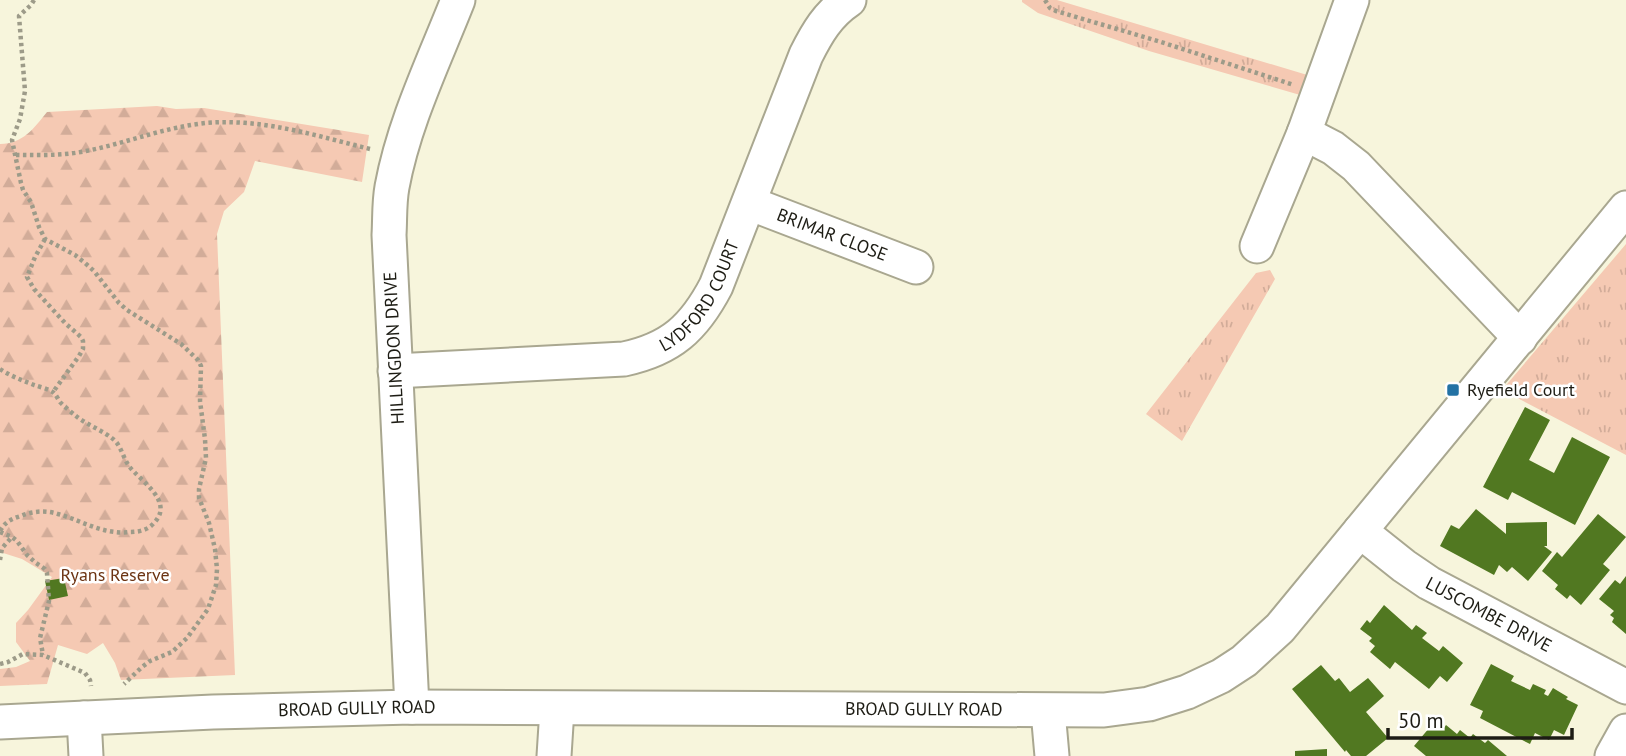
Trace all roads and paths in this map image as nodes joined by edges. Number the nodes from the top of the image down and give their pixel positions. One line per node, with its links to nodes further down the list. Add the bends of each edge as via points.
1 (34, 0): 9 (path, via 19,16 25,91 12,140)
2 (458, 0): 17 (street, HILLINGDON DRIVE, via 401,149 392,190 389,235)
3 (849, 0): 10 (street, LYDFORD COURT, via 830,16 806,55)
4 (1045, 0): 6 (path, via 1056,11)
5 (1352, 0): 6 (street)
6 (1318, 93): 7 (street)
7 (1304, 133): 13 (street); 15 (street, via 1356,166)
8 (370, 149): 9 (path, via 256,123 209,122 70,153)
9 (16, 155): 12 (path, via 23,190)
10 (749, 203): 14 (street, BRIMAR CLOSE); 17 (street, LYDFORD COURT, via 707,303 687,329 658,348 624,359)
11 (1626, 208): 15 (street, BROAD GULLY ROAD)
12 (45, 239): 18 (path, via 27,277 83,341 79,356); 25 (path, via 85,263 119,303 181,344 201,366 206,458 198,489 215,549 216,585 208,609 187,638)
13 (1257, 246)
14 (915, 268)
15 (1520, 338): 19 (street, BROAD GULLY ROAD)
16 (0, 369): 18 (path)
17 (395, 371): 28 (street, HILLINGDON DRIVE)
18 (53, 392): 20 (path, via 77,417 116,441 130,468 156,493 159,517 145,529 119,533 57,513 36,512 6,522)
19 (1360, 531): 26 (street, LUSCOMBE DRIVE, via 1429,583); 30 (street, BROAD GULLY ROAD, via 1280,628 1221,676 1149,704)
20 (0, 532): 21 (path)
21 (12, 537): 22 (path, via 2,548); 23 (path, via 47,573 49,601 40,638)
22 (0, 560)
23 (43, 655): 24 (path, via 23,654); 27 (path, via 85,673 90,680)
24 (0, 664)
25 (124, 684)
26 (1626, 687)
27 (88, 702): 28 (street, BROAD GULLY ROAD, via 295,709); 31 (street, BROAD GULLY ROAD); 33 (street)
28 (412, 707): 29 (street, BROAD GULLY ROAD)
29 (556, 709): 30 (street, BROAD GULLY ROAD); 34 (street)
30 (1048, 711): 35 (street)
31 (0, 722)
32 (1626, 731): 36 (street)
33 (86, 756)
34 (554, 756)
35 (1052, 756)
36 (1612, 756)

